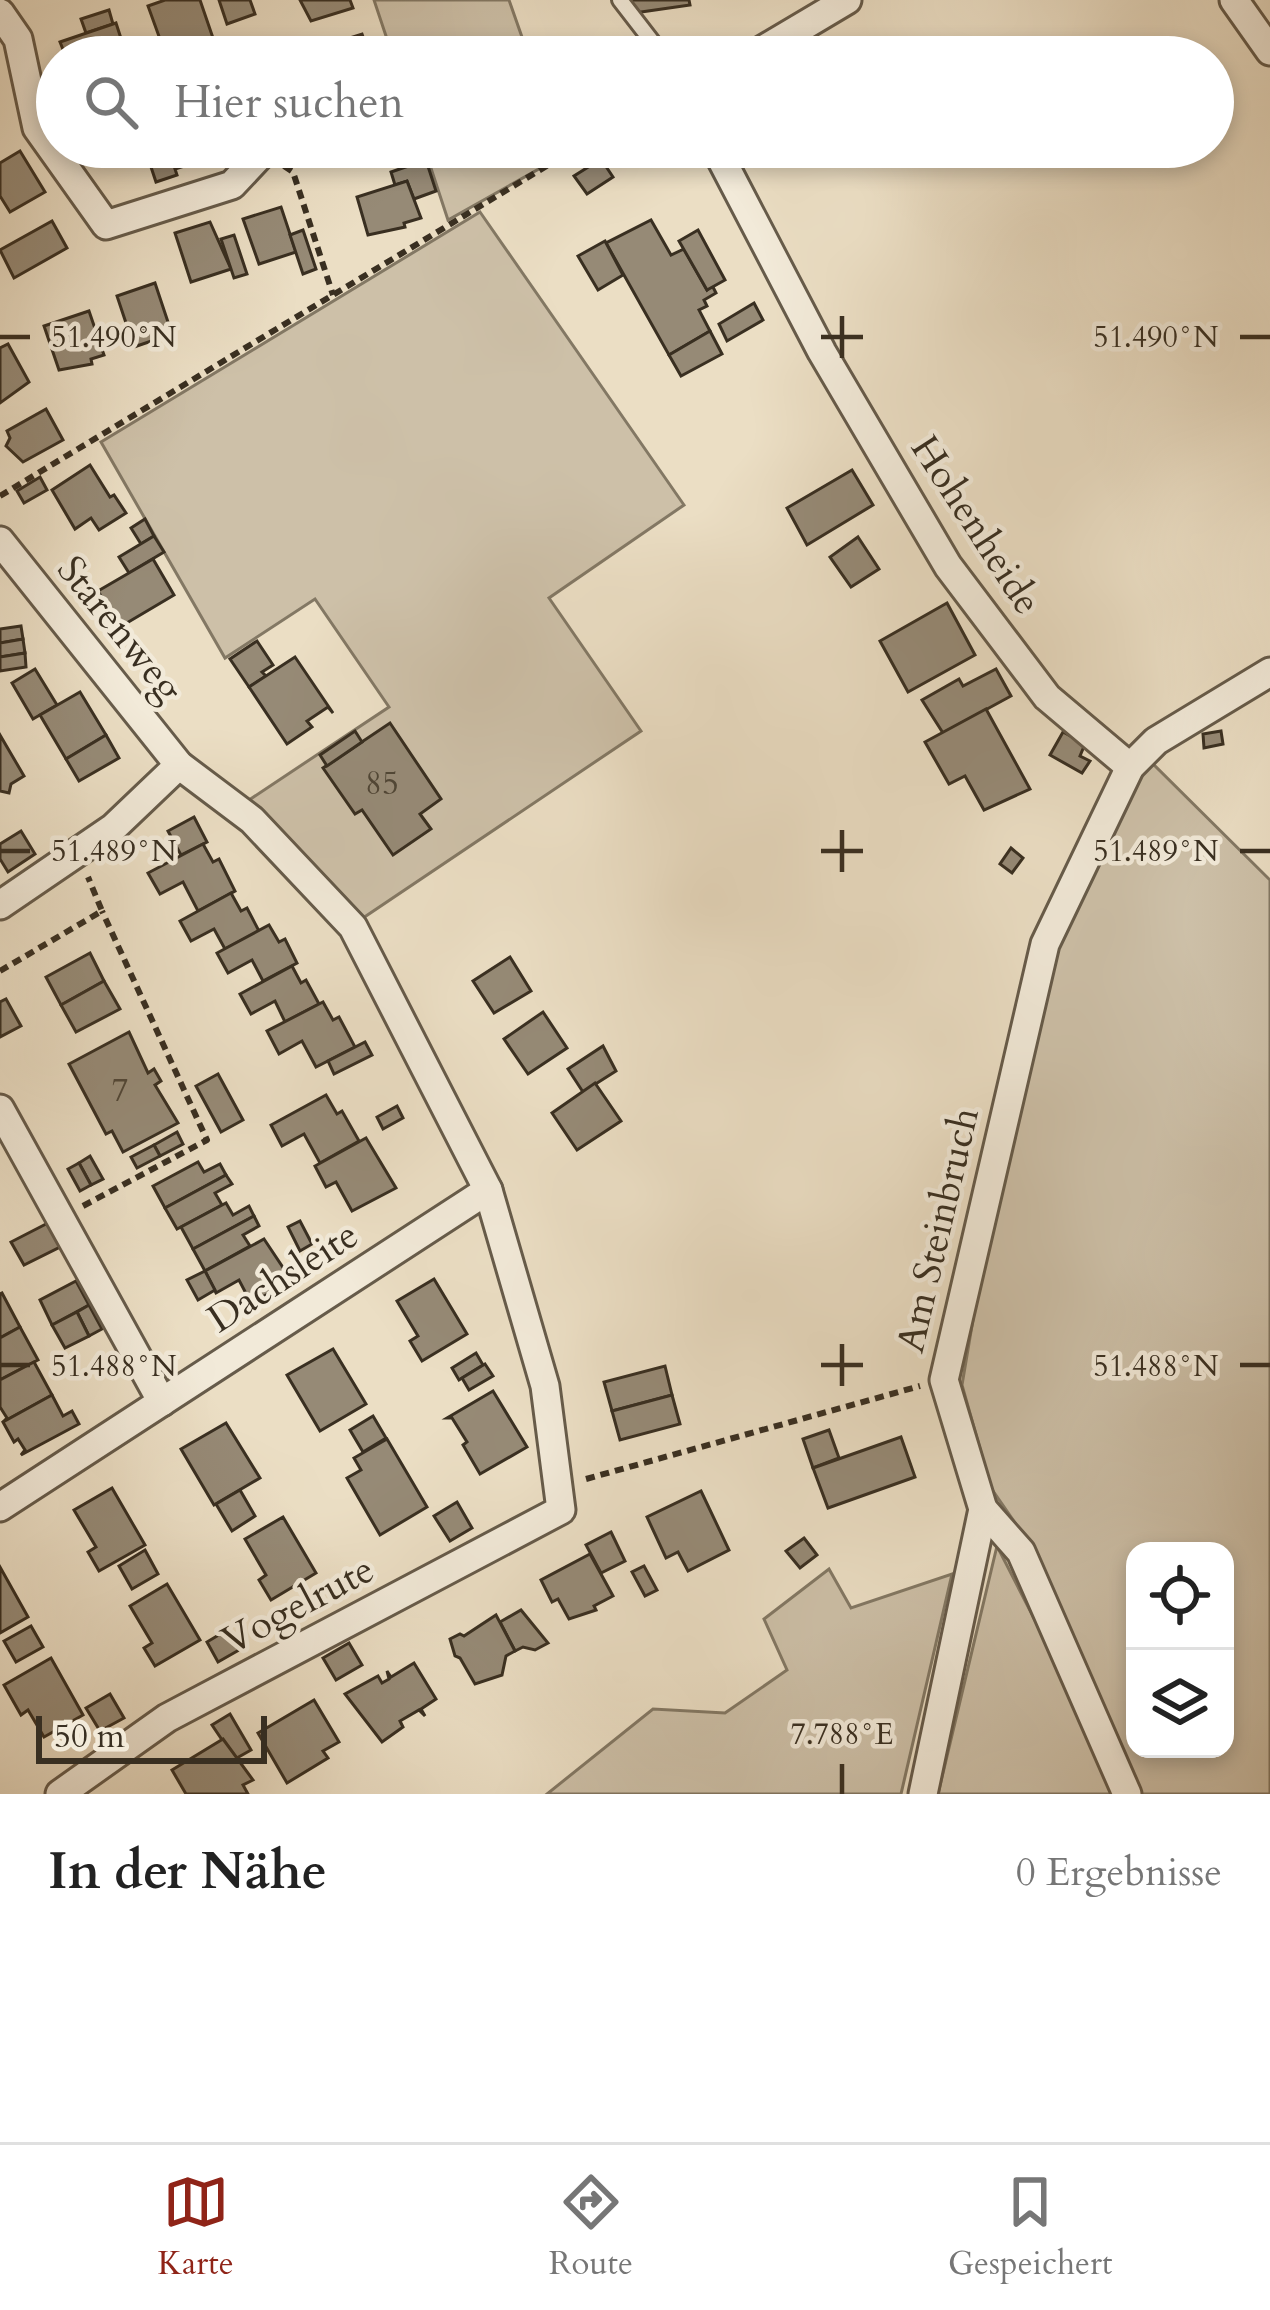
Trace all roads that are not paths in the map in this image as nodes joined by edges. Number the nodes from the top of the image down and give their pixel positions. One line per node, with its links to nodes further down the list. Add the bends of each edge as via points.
1 (620, 0): 5 (lane)
2 (847, 0): 6 (street)
3 (1234, 0): 7 (street)
4 (0, 13): 8 (street, via 18,39)
5 (648, 36)
6 (786, 36)
7 (1270, 51)
8 (36, 123)
9 (65, 168): 10 (street, via 106,225 232,185)
10 (248, 168)
11 (726, 168): 15 (street, Hohenheide, via 948,566 1047,697)
12 (0, 541): 14 (street, Starenweg)
13 (1270, 672): 15 (street, via 1156,742)
14 (179, 765): 16 (street, via 113,828); 18 (street, via 252,820 353,927)
15 (1130, 767): 21 (street, Am Steinbruch, via 1045,944 944,1379)
16 (0, 905)
17 (0, 1109): 19 (street)
18 (488, 1190): 19 (street, Dachsleite); 22 (street, Vogelrute, via 545,1386 561,1510 167,1718)
19 (162, 1402): 20 (street, Dachsleite)
20 (0, 1507)
21 (983, 1509): 23 (street, Am Steinbruch); 24 (street, via 1021,1552)
22 (60, 1794)
23 (923, 1794)
24 (1127, 1794)

